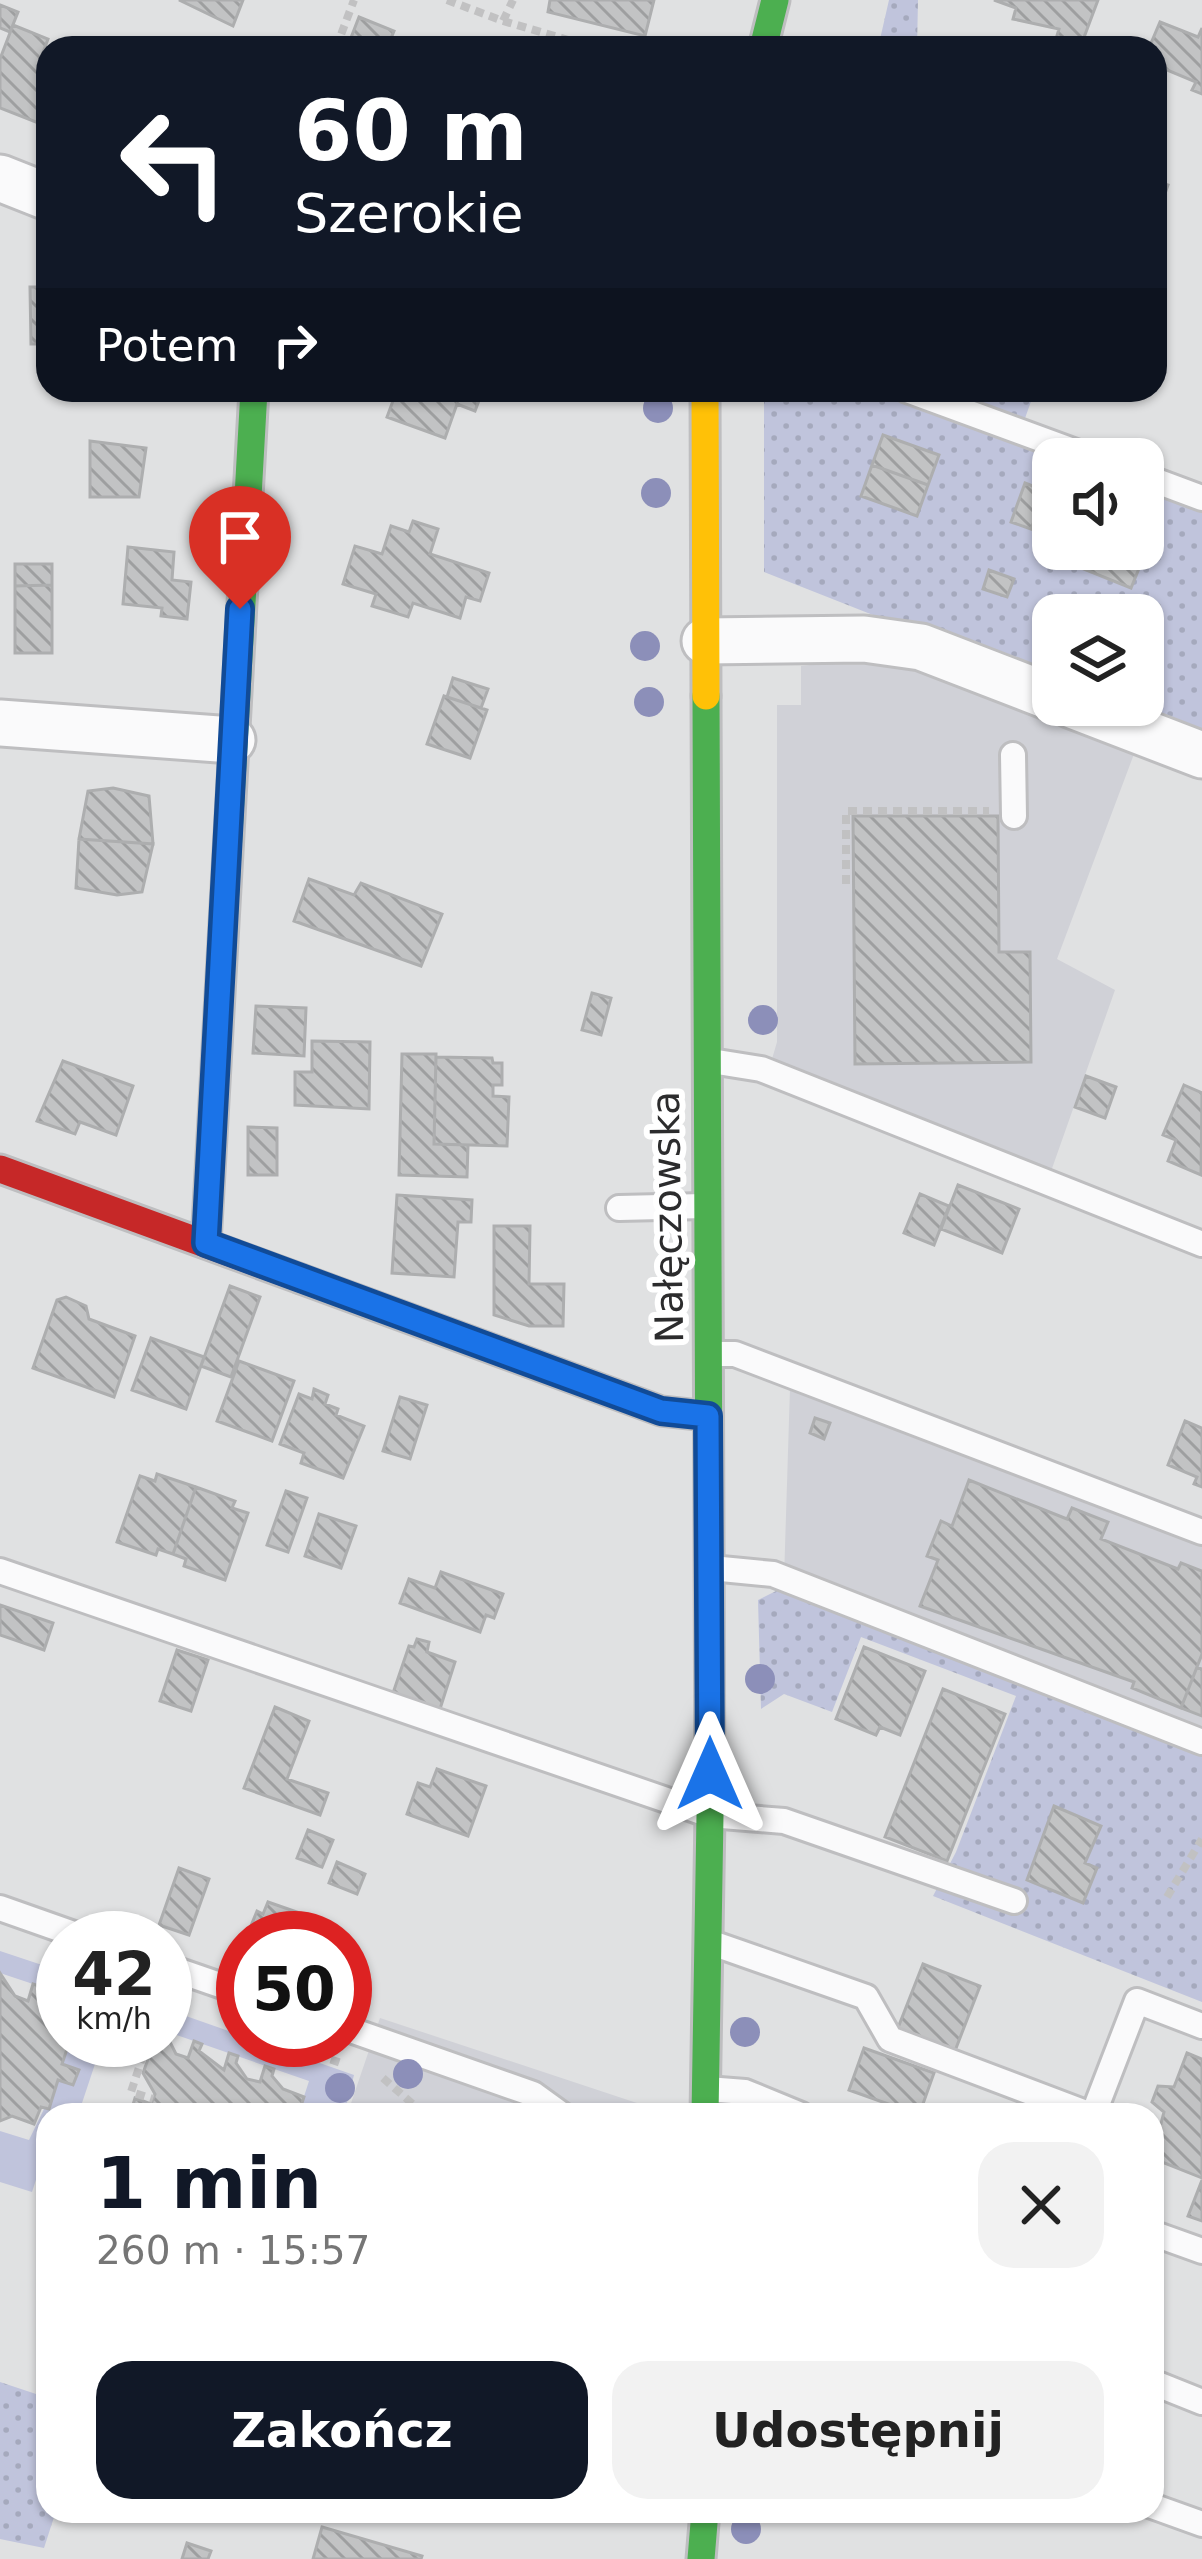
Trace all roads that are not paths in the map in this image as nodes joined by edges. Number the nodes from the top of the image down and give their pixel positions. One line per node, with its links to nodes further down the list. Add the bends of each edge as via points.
1 (775, 0): 2 (main road)
2 (766, 36)
3 (0, 178): 4 (street)
4 (36, 192)
5 (253, 402): 15 (main road)
6 (705, 402): 11 (main road, Nałęczowska)
7 (940, 402): 8 (lane)
8 (1038, 438)
9 (1164, 484): 10 (lane)
10 (1202, 498)
11 (705, 641): 12 (street, via 920,646); 19 (main road, Nałęczowska)
12 (1032, 690)
13 (0, 723): 15 (street)
14 (1127, 726): 17 (street)
15 (232, 740): 23 (main road)
16 (1013, 755): 18 (lane)
17 (1202, 755)
18 (1005, 813)
19 (705, 1060): 21 (main road, Nałęczowska); 24 (lane, via 761,1069)
20 (0, 1169): 23 (main road)
21 (706, 1206): 22 (lane); 25 (main road, Nałęczowska)
22 (620, 1208)
23 (206, 1243): 26 (main road, via 661,1411)
24 (1202, 1244)
25 (708, 1354): 26 (main road, Nałęczowska); 27 (lane, via 735,1354)
26 (708, 1416): 28 (main road, Nałęczowska)
27 (1202, 1532)
28 (709, 1568): 30 (lane, via 773,1574); 31 (main road, Nałęczowska)
29 (0, 1570): 31 (lane)
30 (1202, 1742)
31 (710, 1815): 32 (lane, via 784,1821); 35 (main road, Nałęczowska)
32 (1014, 1900)
33 (0, 1908): 34 (lane)
34 (36, 1921)
35 (707, 1942): 38 (main road, Nałęczowska); 41 (lane, via 866,1997 890,2038)
36 (1202, 2026): 42 (lane, via 1137,2001)
37 (372, 2037): 39 (lane)
38 (705, 2102): 40 (lane, via 745,2092)
39 (545, 2103)
40 (772, 2103)
41 (1061, 2103)
42 (1097, 2103)
43 (1164, 2238): 44 (lane)
44 (1202, 2252)
45 (1164, 2387): 46 (lane)
46 (1202, 2402)
47 (1164, 2510): 49 (lane)
48 (704, 2523): 50 (main road)
49 (1202, 2524)
50 (701, 2559)

